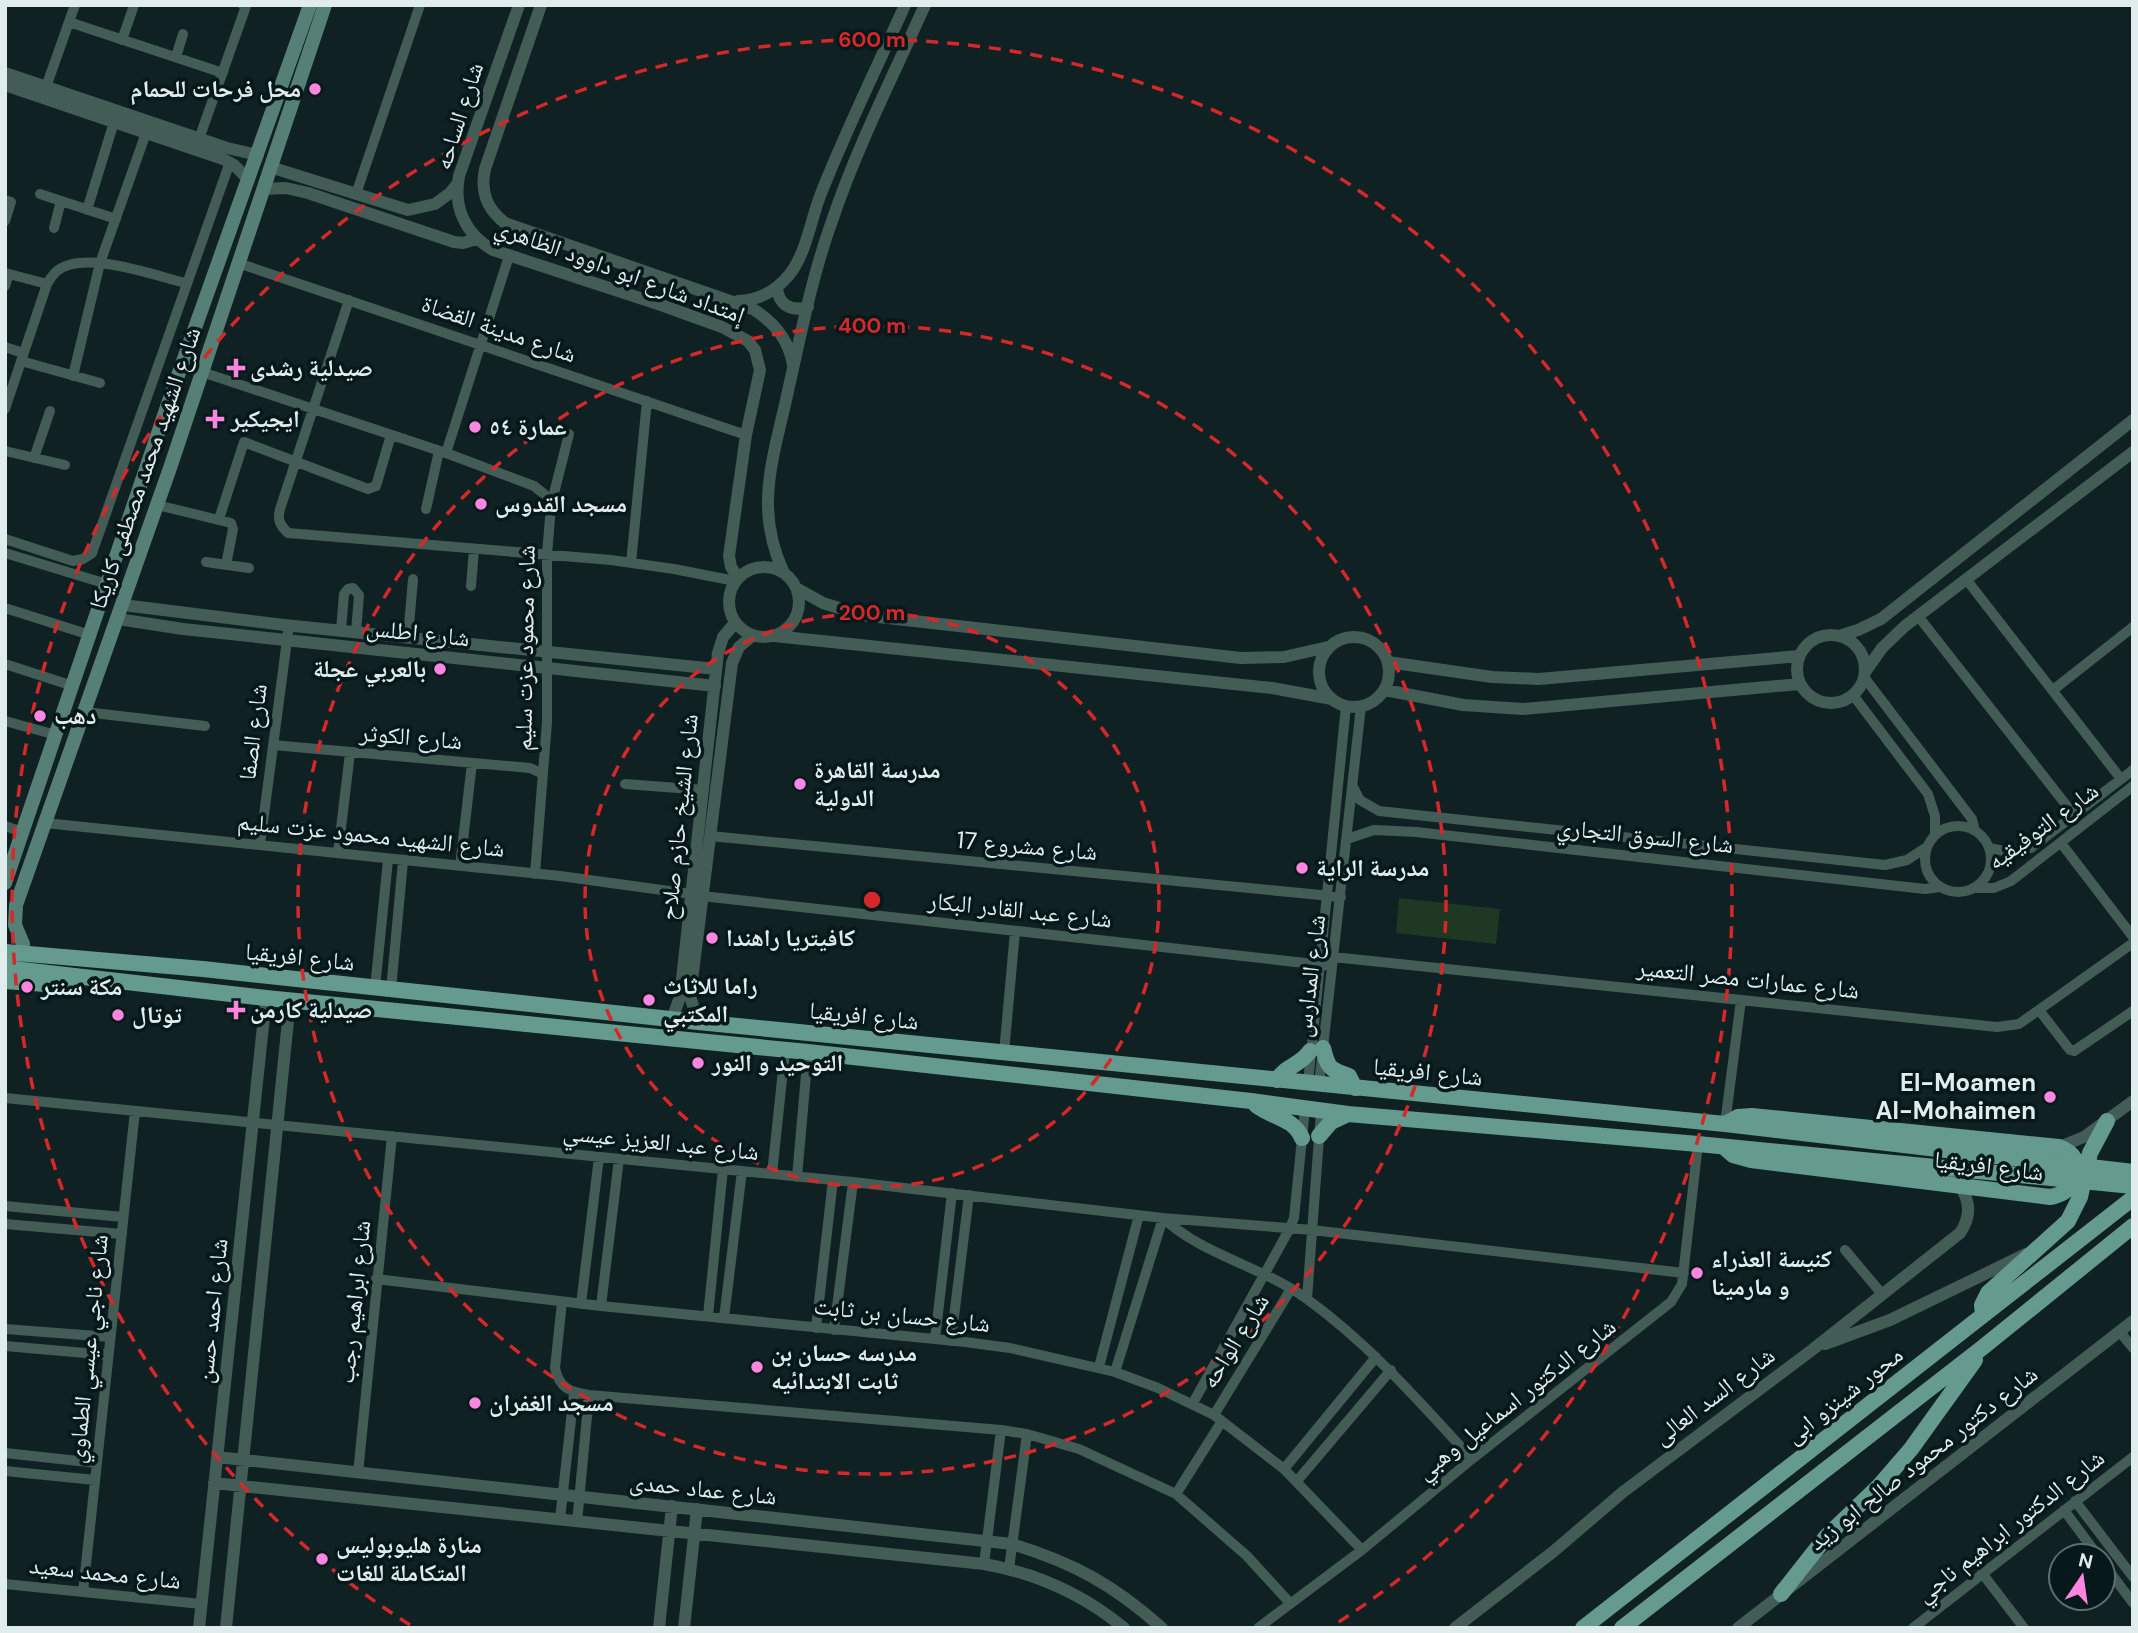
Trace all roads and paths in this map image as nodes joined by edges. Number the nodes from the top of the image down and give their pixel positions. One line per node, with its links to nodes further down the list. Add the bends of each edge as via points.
1 (75, 5): 11 (street)
2 (134, 5): 13 (street)
3 (243, 5): 16 (street)
4 (310, 5): 22 (main road, شارع الشهيد محمد مصطفى كاريكا)
5 (325, 5): 24 (main road, شارع الشهيد محمد مصطفى كاريكا)
6 (420, 5): 31 (street)
7 (519, 5): 27 (street, شارع الساحه)
8 (541, 5): 37 (street, شارع الساحه, via 483,177 488,206)
9 (905, 5): 47 (street, via 822,190 798,261)
10 (925, 5): 50 (street, via 838,204)
11 (69, 22): 13 (street); 18 (street)
12 (183, 34): 14 (street)
13 (122, 40): 14 (street)
14 (176, 57): 16 (street)
15 (5, 73): 18 (street)
16 (223, 73): 21 (street)
17 (5, 85): 19 (street)
18 (46, 87): 21 (street)
19 (114, 122): 20 (street); 34 (street)
20 (146, 133): 23 (street); 35 (street)
21 (199, 139): 23 (street)
22 (258, 155): 23 (street); 26 (main road, شارع الشهيد محمد مصطفى كاريكا)
23 (226, 156): 26 (street); 44 (street)
24 (270, 167): 25 (street); 28 (main road, شارع الشهيد محمد مصطفى كاريكا)
25 (304, 178): 29 (street, via 297,183); 31 (street)
26 (249, 180): 59 (main road, شارع الشهيد محمد مصطفى كاريكا)
27 (458, 183): 31 (street, via 443,199 408,210); 39 (street, شارع الساحه, via 461,215)
28 (263, 189): 29 (street, إمتداد شارع ابو داوود الظاهري); 42 (main road, شارع الشهيد محمد مصطفى كاريكا)
29 (297, 190): 39 (street, إمتداد شارع ابو داوود الظاهري, via 454,242)
30 (40, 194): 33 (street)
31 (356, 194)
32 (5, 200): 36 (street, via 11,202)
33 (61, 201): 34 (street); 38 (street)
34 (87, 210): 35 (street)
35 (116, 219): 41 (street)
36 (5, 221)
37 (505, 223): 49 (street, إمتداد شارع ابو داوود الظاهري)
38 (54, 228)
39 (476, 239): 40 (street, إمتداد شارع ابو داوود الظاهري)
40 (509, 256): 51 (street); 70 (street, إمتداد شارع ابو داوود الظاهري, via 661,305 748,341 760,370)
41 (100, 263): 44 (street); 45 (street, via 65,266); 56 (street)
42 (238, 263): 48 (street, شارع مدينة القضاة); 55 (main road, شارع الشهيد محمد مصطفى كاريكا)
43 (7, 273): 45 (street); 46 (street)
44 (186, 283): 81 (street, via 92,553 78,561)
45 (47, 284): 53 (street)
46 (5, 286)
47 (777, 287): 49 (street); 50 (street, via 785,305)
48 (349, 300): 51 (street, شارع مدينة القضاة); 63 (street)
49 (735, 301): 54 (street, إمتداد شارع ابو داوود الظاهري, via 776,328 788,344)
50 (808, 307): 54 (street)
51 (479, 344): 60 (street, شارع مدينة القضاة); 72 (street)
52 (5, 347): 53 (street)
53 (22, 357): 56 (street); 58 (street)
54 (793, 369): 89 (street, via 766,501 771,540)
55 (202, 372): 61 (main road, شارع الشهيد محمد مصطفى كاريكا); 63 (street)
56 (73, 376): 57 (street)
57 (100, 383)
58 (8, 390): 62 (street)
59 (170, 398): 61 (main road, via 179,406); 66 (main road, شارع الشهيد محمد مصطفى كاريكا)
60 (648, 401): 70 (street, شارع مدينة القضاة); 86 (street)
61 (191, 405): 67 (main road, شارع الشهيد محمد مصطفى كاريكا)
62 (5, 409)
63 (313, 409): 69 (street); 75 (street)
64 (50, 411): 74 (street)
65 (2133, 420): 108 (street, via 1881,619)
66 (161, 425): 67 (main road); 93 (main road, شارع الشهيد محمد مصطفى كاريكا)
67 (183, 431): 77 (main road, شارع الشهيد محمد مصطفى كاريكا)
68 (569, 434): 78 (street, شارع محمود عزت سليم)
69 (391, 435): 72 (street); 75 (street, via 372,488)
70 (746, 435): 91 (street, via 729,556)
71 (5, 451): 74 (street)
72 (443, 452): 78 (street, via 534,486); 79 (street)
73 (2133, 452): 92 (street)
74 (34, 458): 76 (street)
75 (296, 462): 80 (street, via 244,442); 82 (street, via 278,517 288,533)
76 (65, 465)
77 (158, 505): 80 (street); 96 (main road, شارع الشهيد محمد مصطفى كاريكا)
78 (551, 505): 84 (street, شارع محمود عزت سليم)
79 (426, 509)
80 (219, 519): 87 (street, via 233,526)
81 (5, 539)
82 (474, 549): 84 (street); 94 (street)
83 (5, 553): 93 (street)
84 (547, 555): 86 (street); 112 (street, شارع محمود عزت سليم)
85 (206, 562): 87 (street)
86 (631, 563): 91 (street)
87 (226, 565): 88 (street)
88 (249, 568)
89 (784, 573): 91 (street, via 765,567); 95 (street)
90 (413, 579): 109 (street)
91 (737, 579): 100 (street, via 728,602)
92 (1966, 579): 98 (street); 123 (street)
93 (107, 584): 105 (main road, شارع الشهيد محمد مصطفى كاريكا)
94 (471, 586)
95 (796, 588): 107 (street, via 796,617); 111 (street, via 861,615 1214,655 1270,658)
96 (123, 605): 99 (main road, شارع الشهيد محمد مصطفى كاريكا); 101 (street, شارع اطلس)
97 (5, 608): 105 (street)
98 (1918, 616): 118 (street, via 1889,640); 143 (street)
99 (118, 619): 110 (street, شارع اطلس); 128 (main road, شارع الشهيد محمد مصطفى كاريكا)
100 (735, 623): 106 (street); 117 (street, شارع الشيخ حازم صلاح, via 720,645)
101 (289, 625): 103 (street, شارع اطلس); 110 (street, شارع الصفا)
102 (2133, 627): 123 (street)
103 (341, 630): 104 (street, شارع اطلس); 104 (street, via 344,594 353,588 359,595)
104 (356, 632): 109 (street, شارع اطلس)
105 (90, 635): 120 (main road, شارع الشهيد محمد مصطفى كاريكا)
106 (752, 636): 107 (street); 150 (street, شارع الشيخ حازم صلاح, via 739,647 733,663)
107 (774, 636): 125 (street, via 1272,688)
108 (1839, 636): 113 (street, via 1815,639); 118 (street, via 1858,650)
109 (408, 637): 112 (street, شارع اطلس)
110 (287, 640): 116 (street, شارع اطلس); 132 (street, شارع الصفا)
111 (1328, 647): 114 (street, via 1347,637 1368,639 1377,644); 125 (street, via 1319,674)
112 (547, 651): 116 (street, شارع محمود عزت سليم); 117 (street, شارع اطلس)
113 (1799, 656): 114 (street, via 1539,679); 119 (street)
114 (1388, 662): 122 (street)
115 (5, 664): 120 (street)
116 (547, 668): 121 (street, شارع اطلس); 136 (street, شارع محمود عزت سليم)
117 (716, 669): 121 (street, شارع الشيخ حازم صلاح)
118 (1864, 675): 124 (street); 147 (street, via 1972,819)
119 (1800, 684): 122 (street, via 1523,709 1463,705); 124 (street, via 1819,702 1837,703)
120 (73, 686): 131 (main road, شارع الشهيد محمد مصطفى كاريكا)
121 (715, 686): 141 (street, شارع الشيخ حازم صلاح)
122 (1385, 690): 127 (street, via 1370,704)
123 (2053, 690): 137 (street)
124 (1853, 695): 149 (street, via 1928,794)
125 (1332, 699): 126 (street)
126 (1346, 706): 127 (street); 165 (street, شارع المدارس)
127 (1360, 706): 140 (street, شارع المدارس)
128 (85, 712): 130 (street); 144 (main road, شارع الشهيد محمد مصطفى كاريكا)
129 (5, 722): 131 (street)
130 (205, 726)
131 (56, 736): 148 (main road, شارع الشهيد محمد مصطفى كاريكا)
132 (273, 745): 133 (street, شارع الكوثر); 153 (street, شارع الصفا)
133 (350, 752): 134 (street, شارع الكوثر); 156 (street)
134 (471, 763): 136 (street, شارع الكوثر, via 530,768); 159 (street)
135 (2133, 770): 137 (street, شارع التوفيقيه)
136 (543, 774): 160 (street, شارع محمود عزت سليم)
137 (2121, 779): 143 (street, شارع التوفيقيه)
138 (625, 784): 141 (street)
139 (2133, 786): 152 (street, شارع التوفيقيه)
140 (1353, 787): 142 (street, شارع السوق التجاري, via 1365,805); 151 (street, شارع المدارس)
141 (704, 790): 164 (street, شارع الشيخ حازم صلاح)
142 (1385, 812): 146 (street, via 1379,820); 154 (street, شارع السوق التجاري, via 1885,864 1907,860)
143 (2074, 815): 155 (street, شارع التوفيقيه, via 2023,851)
144 (46, 823): 153 (street, شارع الشهيد محمود عزت سليم); 167 (main road, شارع الشهيد محمد مصطفى كاريكا)
145 (5, 826): 148 (street)
146 (1382, 830): 151 (street, شارع السوق التجاري); 162 (street, شارع السوق التجاري)
147 (1975, 831): 149 (street, via 1954,826); 155 (street)
148 (23, 832): 161 (main road, شارع الشهيد محمد مصطفى كاريكا)
149 (1935, 835): 154 (street)
150 (710, 836): 164 (street, شارع الشيخ حازم صلاح); 165 (street, شارع مشروع 17)
151 (1347, 839): 166 (street, شارع المدارس)
152 (2061, 843): 163 (street, شارع التوفيقيه, via 2011,881 1994,888); 169 (street)
153 (260, 845): 156 (street, شارع الشهيد محمود عزت سليم)
154 (1927, 847): 162 (street, via 1926,869)
155 (1989, 848): 163 (street, via 1987,875)
156 (338, 853): 157 (street, شارع الشهيد محمود عزت سليم)
157 (388, 860): 158 (street, شارع الشهيد محمود عزت سليم); 180 (street)
158 (404, 861): 159 (street, شارع الشهيد محمود عزت سليم); 180 (street)
159 (460, 866): 160 (street, شارع الشهيد محمود عزت سليم)
160 (535, 874): 164 (street, شارع الشهيد محمود عزت سليم)
161 (5, 883)
162 (1940, 887): 163 (street, via 1951,892)
163 (1974, 888)
164 (697, 895): 168 (street, شارع عبد القادر البكار); 181 (street, شارع الشيخ حازم صلاح)
165 (1327, 895): 166 (street, شارع مشروع 17); 176 (street, شارع المدارس)
166 (1341, 897): 174 (street, شارع المدارس)
167 (10, 918): 172 (main road, شارع الشهيد محمد مصطفى كاريكا)
168 (1015, 931): 176 (street, شارع عبد القادر البكار); 192 (street)
169 (2133, 937)
170 (5, 942): 172 (main road, شارع افريقيا)
171 (2133, 943): 185 (street, شارع عمارات مصر التعمير)
172 (23, 944): 175 (main road, شارع افريقيا, via 80,949)
173 (5, 952): 175 (main road)
174 (1333, 961): 176 (street, شارع عبد القادر البكار); 183 (street, شارع عمارات مصر التعمير); 189 (street, شارع المدارس)
175 (102, 962): 180 (main road, شارع افريقيا)
176 (1320, 965): 189 (street, شارع المدارس)
177 (5, 968): 178 (main road)
178 (89, 978): 179 (main road, شارع افريقيا, via 74,986); 182 (main road, شارع افريقيا)
179 (5, 981)
180 (383, 989): 187 (main road, شارع افريقيا)
181 (685, 992): 187 (street, شارع الشيخ حازم صلاح); 188 (street, شارع الشيخ حازم صلاح)
182 (266, 998): 184 (main road, شارع افريقيا); 203 (street, شارع احمد حسن)
183 (1741, 1000): 185 (street, شارع عمارات مصر التعمير, via 1997,1027 2019,1024); 205 (street)
184 (290, 1001): 190 (main road, شارع افريقيا); 204 (street, شارع احمد حسن)
185 (2039, 1010): 186 (street, via 2074,1051)
186 (2133, 1011)
187 (672, 1019): 188 (main road, شارع افريقيا)
188 (698, 1022): 192 (main road, شارع افريقيا)
189 (1316, 1050): 193 (main road, via 1284,1070); 194 (street, شارع المدارس); 195 (main road, via 1335,1071 1349,1076)
190 (785, 1051): 191 (main road, شارع افريقيا); 217 (street)
191 (808, 1052): 197 (main road, شارع افريقيا); 218 (street)
192 (1004, 1052): 193 (main road, شارع افريقيا)
193 (1277, 1080): 194 (main road, شارع افريقيا)
194 (1313, 1083): 195 (main road, شارع افريقيا)
195 (1355, 1088): 205 (main road, شارع افريقيا)
196 (5, 1098): 200 (street, شارع عبد العزيز عيسي)
197 (1251, 1101): 199 (main road, شارع افريقيا); 208 (main road, via 1293,1124)
198 (2133, 1101): 202 (street)
199 (1313, 1110): 201 (main road, شارع افريقيا); 207 (street); 208 (street, شارع الواحه)
200 (135, 1111): 203 (street, شارع عبد العزيز عيسي); 228 (street, شارع ناجي عيسي الطماوي)
201 (1348, 1114): 207 (main road, via 1331,1122); 209 (main road, شارع افريقيا)
202 (2107, 1121): 211 (street, via 2077,1142); 235 (main road, via 2090,1153 2077,1205 2068,1221)
203 (253, 1122): 204 (street, شارع عبد العزيز عيسي); 273 (street, شارع احمد حسن)
204 (278, 1124): 206 (street, شارع عبد العزيز عيسي); 276 (street, شارع احمد حسن)
205 (1726, 1124): 211 (main road, شارع افريقيا, via 1752,1116); 216 (main road)
206 (392, 1136): 212 (street, شارع عبد العزيز عيسي); 239 (street, شارع ابراهيم رجب)
207 (1319, 1136): 233 (street)
208 (1302, 1138): 232 (street, شارع الواحه)
209 (1698, 1143): 210 (main road, شارع افريقيا); 237 (street, شارع الدكتور اسماعيل وهبي)
210 (1723, 1146): 221 (main road, شارع افريقيا, via 1733,1155 1751,1160); 222 (main road)
211 (2059, 1147): 221 (main road, شارع افريقيا, via 2070,1151 2077,1168 2073,1184 2060,1195)
212 (600, 1157): 213 (street, شارع عبد العزيز عيسي); 244 (street)
213 (619, 1159): 214 (street, شارع عبد العزيز عيسي); 245 (street)
214 (723, 1169): 215 (street, شارع عبد العزيز عيسي); 247 (street)
215 (742, 1171): 217 (street, شارع عبد العزيز عيسي); 248 (street)
216 (2133, 1172)
217 (772, 1174): 218 (street, شارع عبد العزيز عيسي)
218 (797, 1177): 219 (street, شارع عبد العزيز عيسي)
219 (833, 1180): 220 (street, شارع عبد العزيز عيسي); 250 (street)
220 (852, 1182): 223 (street, شارع عبد العزيز عيسي); 252 (street)
221 (1959, 1185): 241 (street, شارع السد العالى, via 1969,1206 1960,1233)
222 (2133, 1186)
223 (951, 1193): 224 (street, شارع عبد العزيز عيسي); 255 (street)
224 (969, 1195): 227 (street, شارع عبد العزيز عيسي); 256 (street)
225 (2133, 1198): 246 (main road, محور شينزو ابى)
226 (5, 1206): 228 (street)
227 (1139, 1215): 229 (street, شارع عبد العزيز عيسي); 263 (street)
228 (123, 1217): 234 (street, شارع ناجي عيسي الطماوي)
229 (1163, 1218): 232 (street, شارع عبد العزيز عيسي); 238 (street, via 1185,1237); 265 (street)
230 (5, 1224): 234 (street)
231 (2133, 1226): 259 (main road, محور شينزو ابى)
232 (1290, 1228): 233 (street, شارع عبد العزيز عيسي); 238 (street, شارع الواحه)
233 (1312, 1230): 237 (street); 242 (street)
234 (121, 1234): 254 (street, شارع ناجي عيسي الطماوي)
235 (2039, 1248): 246 (main road, via 1988,1293); 258 (street, via 1890,1320)
236 (1845, 1250): 241 (street)
237 (1684, 1273): 275 (street, شارع الدكتور اسماعيل وهبي, via 1671,1303)
238 (1266, 1276): 240 (street); 268 (street, شارع الواحه)
239 (376, 1279): 243 (street, شارع حسان بن ثابت); 280 (street, شارع ابراهيم رجب)
240 (1292, 1289): 242 (street); 269 (street, شارع الواحه)
241 (1882, 1294): 258 (street, شارع السد العالى)
242 (1307, 1299): 262 (street)
243 (562, 1301): 244 (street, شارع حسان بن ثابت); 266 (street, via 555,1368 561,1384)
244 (581, 1304): 245 (street, شارع حسان بن ثابت)
245 (601, 1306): 247 (street, شارع حسان بن ثابت)
246 (1983, 1315): 319 (main road, محور شينزو ابى)
247 (708, 1317): 248 (street, شارع حسان بن ثابت)
248 (724, 1318): 250 (street, شارع حسان بن ثابت)
249 (2133, 1321): 253 (street, شارع دكتور محمود صالح ابو زيد)
250 (816, 1328): 252 (street, شارع حسان بن ثابت)
251 (5, 1329): 254 (street)
252 (834, 1329): 255 (street, شارع حسان بن ثابت)
253 (2120, 1332): 260 (street); 307 (street, شارع دكتور محمود صالح ابو زيد)
254 (110, 1338): 261 (street, شارع ناجي عيسي الطماوي)
255 (934, 1339): 256 (street, شارع حسان بن ثابت)
256 (951, 1341): 263 (street, شارع حسان بن ثابت)
257 (5, 1346): 261 (street)
258 (1816, 1346): 318 (street, شارع السد العالى, via 1623,1492)
259 (1982, 1349): 307 (main road, via 1911,1449 1826,1537); 320 (main road, محور شينزو ابى)
260 (2133, 1349)
261 (108, 1355): 277 (street, شارع ناجي عيسي الطماوي)
262 (1376, 1357): 264 (street); 278 (street)
263 (1098, 1367): 265 (street, شارع حسان بن ثابت)
264 (1391, 1370): 275 (street); 282 (street)
265 (1115, 1372): 268 (street, شارع حسان بن ثابت)
266 (575, 1393): 267 (street); 286 (street)
267 (589, 1395): 270 (street); 287 (street)
268 (1193, 1404): 269 (street, شارع حسان بن ثابت)
269 (1218, 1418): 278 (street, شارع حسان بن ثابت); 285 (street, شارع الواحه)
270 (1001, 1430): 271 (street); 296 (street)
271 (1027, 1434): 285 (street, via 1079,1449); 298 (street)
272 (5, 1453): 277 (street)
273 (217, 1457): 276 (street, شارع عماد حمدى); 283 (street, شارع احمد حسن)
274 (2133, 1457): 288 (street, شارع الدكتور ابراهيم ناجي)
275 (1472, 1459): 299 (street, شارع الدكتور اسماعيل وهبي)
276 (244, 1460): 280 (street, شارع عماد حمدى); 284 (street, شارع احمد حسن)
277 (97, 1463): 281 (street, شارع ناجي عيسي الطماوي)
278 (1284, 1469): 282 (street, شارع حسان بن ثابت)
279 (5, 1471): 281 (street)
280 (358, 1472): 286 (street, شارع عماد حمدى)
281 (95, 1480): 306 (street, شارع ناجي عيسي الطماوي)
282 (1297, 1481): 299 (street, شارع حسان بن ثابت)
283 (214, 1483): 284 (street, شارع عماد حمدى); 310 (street, شارع احمد حسن)
284 (241, 1486): 292 (street, شارع عماد حمدى); 312 (street, شارع احمد حسن)
285 (1176, 1494): 308 (street, via 1247,1556)
286 (563, 1495): 287 (street, شارع عماد حمدى); 292 (street)
287 (579, 1497): 289 (street, شارع عماد حمدى); 293 (street)
288 (2075, 1502): 291 (street, شارع الدكتور ابراهيم ناجي); 303 (street)
289 (672, 1506): 290 (street, شارع عماد حمدى); 294 (street)
290 (697, 1509): 295 (street); 296 (street, شارع عماد حمدى)
291 (2064, 1510): 297 (street); 302 (street, شارع الدكتور ابراهيم ناجي)
292 (560, 1519): 293 (street, شارع عماد حمدى)
293 (577, 1522): 294 (street, شارع عماد حمدى)
294 (669, 1531): 295 (street, شارع عماد حمدى); 313 (street)
295 (695, 1534): 300 (street, شارع عماد حمدى); 314 (street)
296 (987, 1540): 298 (street, شارع عماد حمدى); 300 (street)
297 (2088, 1542)
298 (1012, 1544): 301 (street); 316 (street, شارع عماد حمدى, via 1068,1563 1104,1582)
299 (1362, 1550): 308 (street, شارع الدكتور اسماعيل وهبي)
300 (984, 1564): 301 (street, شارع عماد حمدى)
301 (1009, 1569): 315 (street, شارع عماد حمدى, via 1065,1590)
302 (1982, 1573): 322 (street, شارع الدكتور ابراهيم ناجي); 323 (street)
303 (2133, 1577)
304 (2117, 1582): 309 (street)
305 (5, 1584): 306 (street, شارع محمد سعيد)
306 (83, 1592): 310 (street, شارع محمد سعيد)
307 (1781, 1594): 321 (street, شارع دكتور محمود صالح ابو زيد)
308 (1290, 1602): 317 (street, شارع الدكتور اسماعيل وهبي)
309 (2133, 1603)
310 (201, 1604): 311 (street, شارع احمد حسن)
311 (199, 1628)
312 (226, 1628)
313 (659, 1628)
314 (684, 1628)
315 (1125, 1628)
316 (1162, 1628)
317 (1258, 1628)
318 (1455, 1628)
319 (1583, 1628)
320 (1622, 1628)
321 (1738, 1628)
322 (1913, 1628)
323 (2024, 1628)

